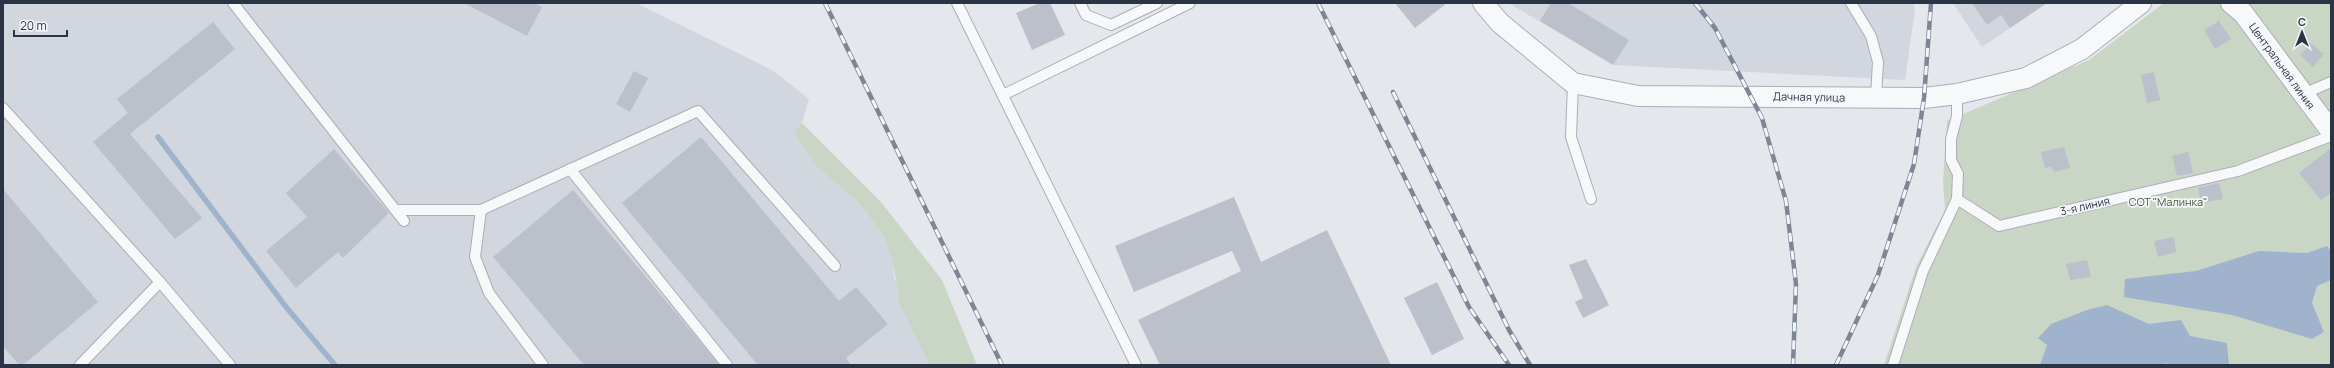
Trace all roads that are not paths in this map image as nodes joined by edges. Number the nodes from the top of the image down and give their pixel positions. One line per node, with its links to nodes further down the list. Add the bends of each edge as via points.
1 (233, 3): 22 (lane)
2 (957, 3): 14 (lane)
3 (1080, 3): 4 (lane, via 1086,15 1111,25)
4 (1157, 3)
5 (1190, 3): 14 (lane)
6 (1483, 3): 11 (street, Дачная улица, via 1500,23)
7 (1851, 3): 15 (lane, via 1870,36 1878,62)
8 (2141, 3): 12 (street, Дачная улица, via 2082,49 2026,78)
9 (2231, 3): 13 (street, Центральная линия, via 2243,13)
10 (2331, 82): 13 (lane)
11 (1573, 83): 15 (street, Дачная улица, via 1638,96); 20 (lane, via 1571,137)
12 (1957, 94): 15 (street, Дачная улица, via 1924,98); 21 (lane, via 1957,116 1951,139 1950,160 1958,174)
13 (2302, 94): 17 (street, Центральная линия)
14 (1003, 95): 31 (lane)
15 (1876, 97)
16 (3, 108): 26 (lane)
17 (2331, 131)
18 (2331, 136): 21 (lane, 3-я линия, via 2238,171 1999,226)
19 (570, 169): 23 (lane); 25 (lane, via 698,111); 30 (lane)
20 (1591, 199)
21 (1957, 199): 32 (lane, via 1923,271)
22 (396, 210): 23 (lane); 24 (lane)
23 (481, 210): 29 (lane, via 475,257 489,293)
24 (404, 221)
25 (835, 266)
26 (160, 282): 27 (lane); 28 (lane)
27 (80, 365)
28 (230, 365)
29 (543, 365)
30 (727, 365)
31 (1136, 365)
32 (1893, 365)

